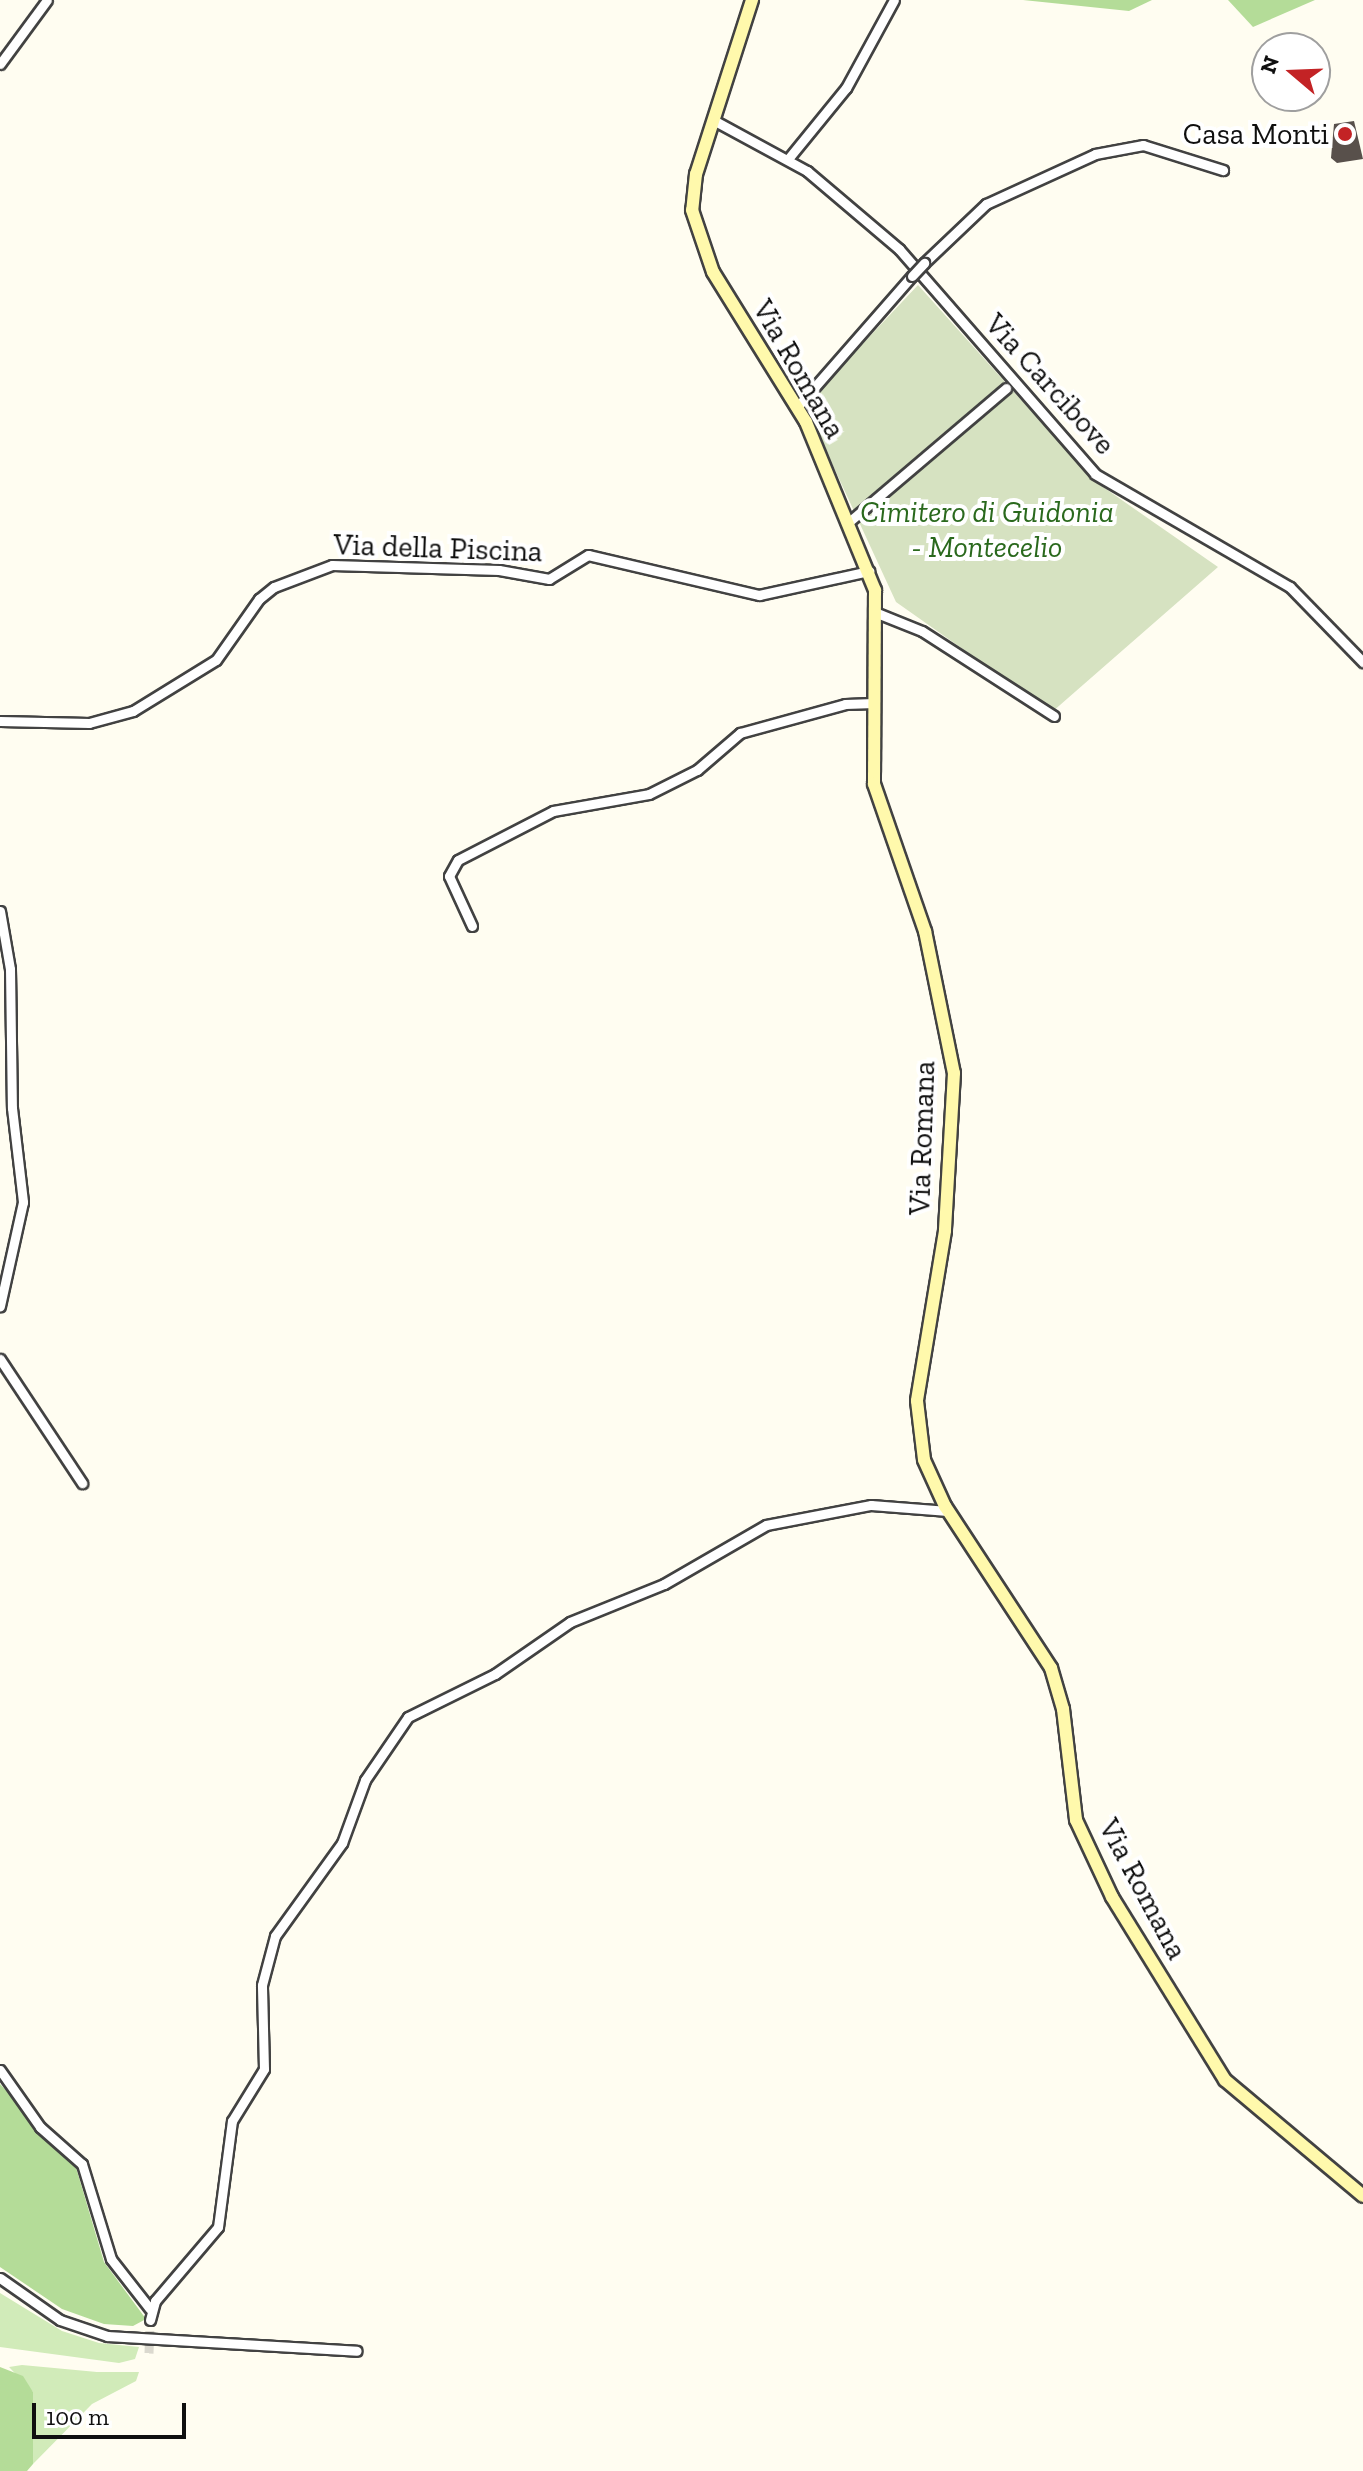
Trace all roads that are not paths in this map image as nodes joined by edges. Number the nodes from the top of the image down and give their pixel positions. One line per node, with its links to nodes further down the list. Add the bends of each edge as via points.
1 (47, 0): 4 (street)
2 (752, 0): 5 (street, Via Romana)
3 (894, 0): 6 (street, via 846,88)
4 (0, 64)
5 (715, 121): 6 (street, Via Carcibove); 9 (street, Via Romana, via 693,185 696,232 729,300)
6 (788, 159): 13 (street, Via Carcibove, via 899,249 1095,474 1290,587)
7 (1223, 170): 9 (street, bridge, via 1143,145 1095,154 989,203 924,263)
8 (1006, 388): 10 (street)
9 (798, 406): 10 (street, Via Romana)
10 (850, 521): 11 (street, Via Romana)
11 (869, 571): 12 (street, Via Romana); 16 (street, Via della Piscina, via 759,595 588,555 549,579 499,570 332,565 274,587 259,599 216,660 133,711 89,723)
12 (877, 613): 14 (street, Via Romana); 15 (street, via 922,631)
13 (1363, 662)
14 (874, 703): 18 (street, via 845,704 740,733 697,770 649,794 553,811 458,860 449,876); 22 (street, Via Romana, via 875,790 925,931 954,1067 945,1231 916,1413 924,1460)
15 (1054, 716)
16 (0, 721)
17 (0, 911): 19 (street, via 10,969 12,1108 23,1209)
18 (472, 926)
19 (0, 1306)
20 (0, 1359): 21 (street)
21 (82, 1483)
22 (948, 1511): 24 (street, Via Romana, via 1051,1668 1063,1709 1078,1826 1159,1975 1236,2092); 26 (street, via 871,1505 766,1525 664,1584 570,1622 495,1674 408,1717 365,1780 342,1843 272,1943 262,1985 264,2069 232,2121 218,2227)
23 (0, 2070): 26 (street, via 40,2127 82,2164 111,2259)
24 (1363, 2196)
25 (0, 2278): 28 (street, via 53,2316 99,2335)
26 (150, 2309): 27 (street)
27 (150, 2320)
28 (357, 2351)

